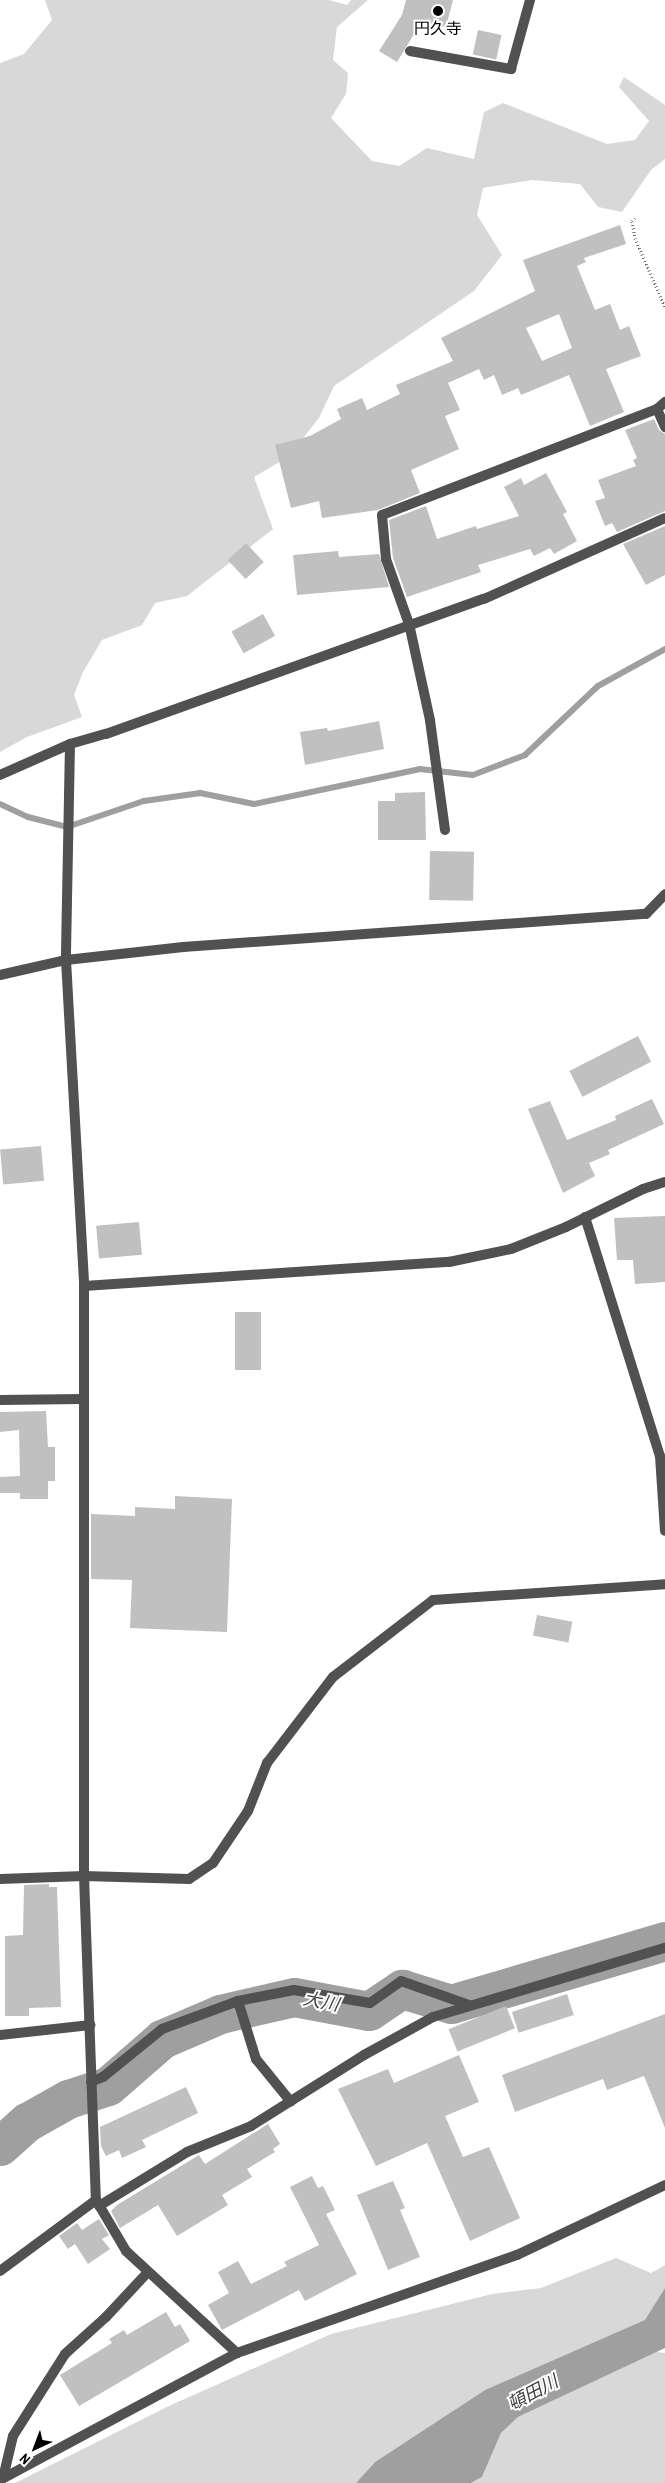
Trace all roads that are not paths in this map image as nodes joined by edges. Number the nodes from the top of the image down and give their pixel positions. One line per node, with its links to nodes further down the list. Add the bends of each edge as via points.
1 (530, 0): 2 (street, via 511,69)
2 (410, 51)
3 (661, 405): 4 (street); 6 (street, via 382,515 386,559)
4 (665, 427)
5 (665, 518): 6 (street, via 484,599)
6 (409, 624): 7 (street, via 106,734); 9 (street, via 430,720)
7 (70, 744): 8 (street); 11 (street)
8 (0, 776)
9 (445, 830)
10 (665, 894): 11 (street, via 646,914 183,947)
11 (66, 960): 12 (street); 15 (street)
12 (0, 976)
13 (665, 1182): 14 (street)
14 (585, 1217): 15 (street, via 511,1249 450,1262); 18 (street, via 660,1456)
15 (84, 1286): 16 (street)
16 (83, 1399): 17 (street); 20 (street)
17 (0, 1400)
18 (665, 1531)
19 (665, 1584): 20 (street, via 433,1600 333,1677 268,1763 248,1811 213,1863 190,1879)
20 (84, 1876): 21 (street); 25 (street)
21 (0, 1879)
22 (665, 1948): 24 (street)
23 (238, 2001): 24 (street, via 294,1990 370,2003 401,1981); 27 (street, via 162,2029 103,2077); 28 (street, via 256,2058)
24 (470, 2005): 28 (street, via 434,2017)
25 (90, 2025): 26 (street); 27 (street)
26 (0, 2036)
27 (92, 2082): 30 (street)
28 (291, 2102): 30 (street, via 252,2126 187,2152)
29 (665, 2185): 33 (street, via 517,2255)
30 (97, 2203): 31 (street); 32 (street, via 126,2251)
31 (0, 2272)
32 (147, 2273): 33 (street); 34 (street, via 65,2354 13,2436)
33 (237, 2353): 34 (street)
34 (2, 2479)

